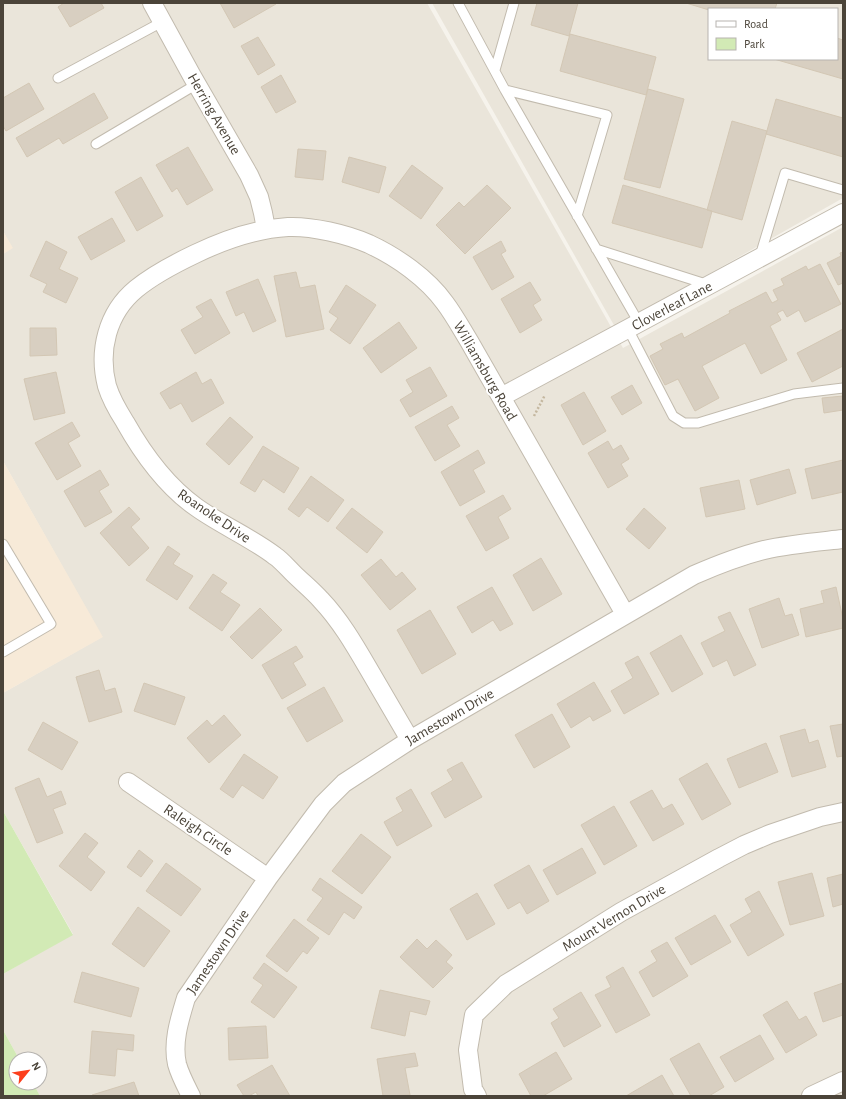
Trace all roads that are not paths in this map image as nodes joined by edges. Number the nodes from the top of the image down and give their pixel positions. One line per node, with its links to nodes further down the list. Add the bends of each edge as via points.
1 (152, 3): 4 (street, Herring Avenue)
2 (458, 3): 5 (lane)
3 (514, 3): 5 (lane)
4 (162, 22): 6 (lane); 7 (street, Herring Avenue)
5 (495, 70): 8 (lane)
6 (58, 78)
7 (197, 84): 9 (lane); 13 (street, Herring Avenue, via 249,174 259,197)
8 (505, 90): 12 (lane); 12 (lane, via 607,115)
9 (96, 144)
10 (843, 190): 15 (lane, via 785,173)
11 (843, 213): 15 (street, Cloverleaf Lane)
12 (577, 216): 14 (lane)
13 (266, 230): 19 (street, Williamsburg Road, via 291,227 339,234 368,243 392,256 428,284 445,302); 24 (street, Roanoke Drive, via 218,243 178,262 134,290 114,315 107,333 103,353 108,388 135,440 170,486 196,508 276,556 322,601 353,642)
14 (596, 249): 16 (lane); 17 (lane)
15 (760, 258): 16 (street, Cloverleaf Lane)
16 (710, 285): 17 (street, Cloverleaf Lane)
17 (634, 326): 18 (lane, via 673,416 684,423 698,423 794,394); 19 (street, Cloverleaf Lane)
18 (843, 388)
19 (501, 397): 22 (street, Williamsburg Road)
20 (843, 539): 22 (street, Jamestown Drive, via 796,544 741,556 694,575)
21 (3, 544): 23 (lane, via 51,624)
22 (625, 614): 24 (street, Jamestown Drive)
23 (3, 652)
24 (410, 740): 27 (street, Jamestown Drive, via 350,779 323,804)
25 (128, 782): 27 (street, Raleigh Circle)
26 (843, 812): 30 (street, Mount Vernon Drive, via 820,817 744,845 621,912 506,984 474,1015 468,1050 473,1089)
27 (268, 878): 29 (street, Jamestown Drive, via 186,998 176,1041 177,1063)
28 (843, 1081): 31 (street)
29 (191, 1096)
30 (477, 1096)
31 (811, 1096)

